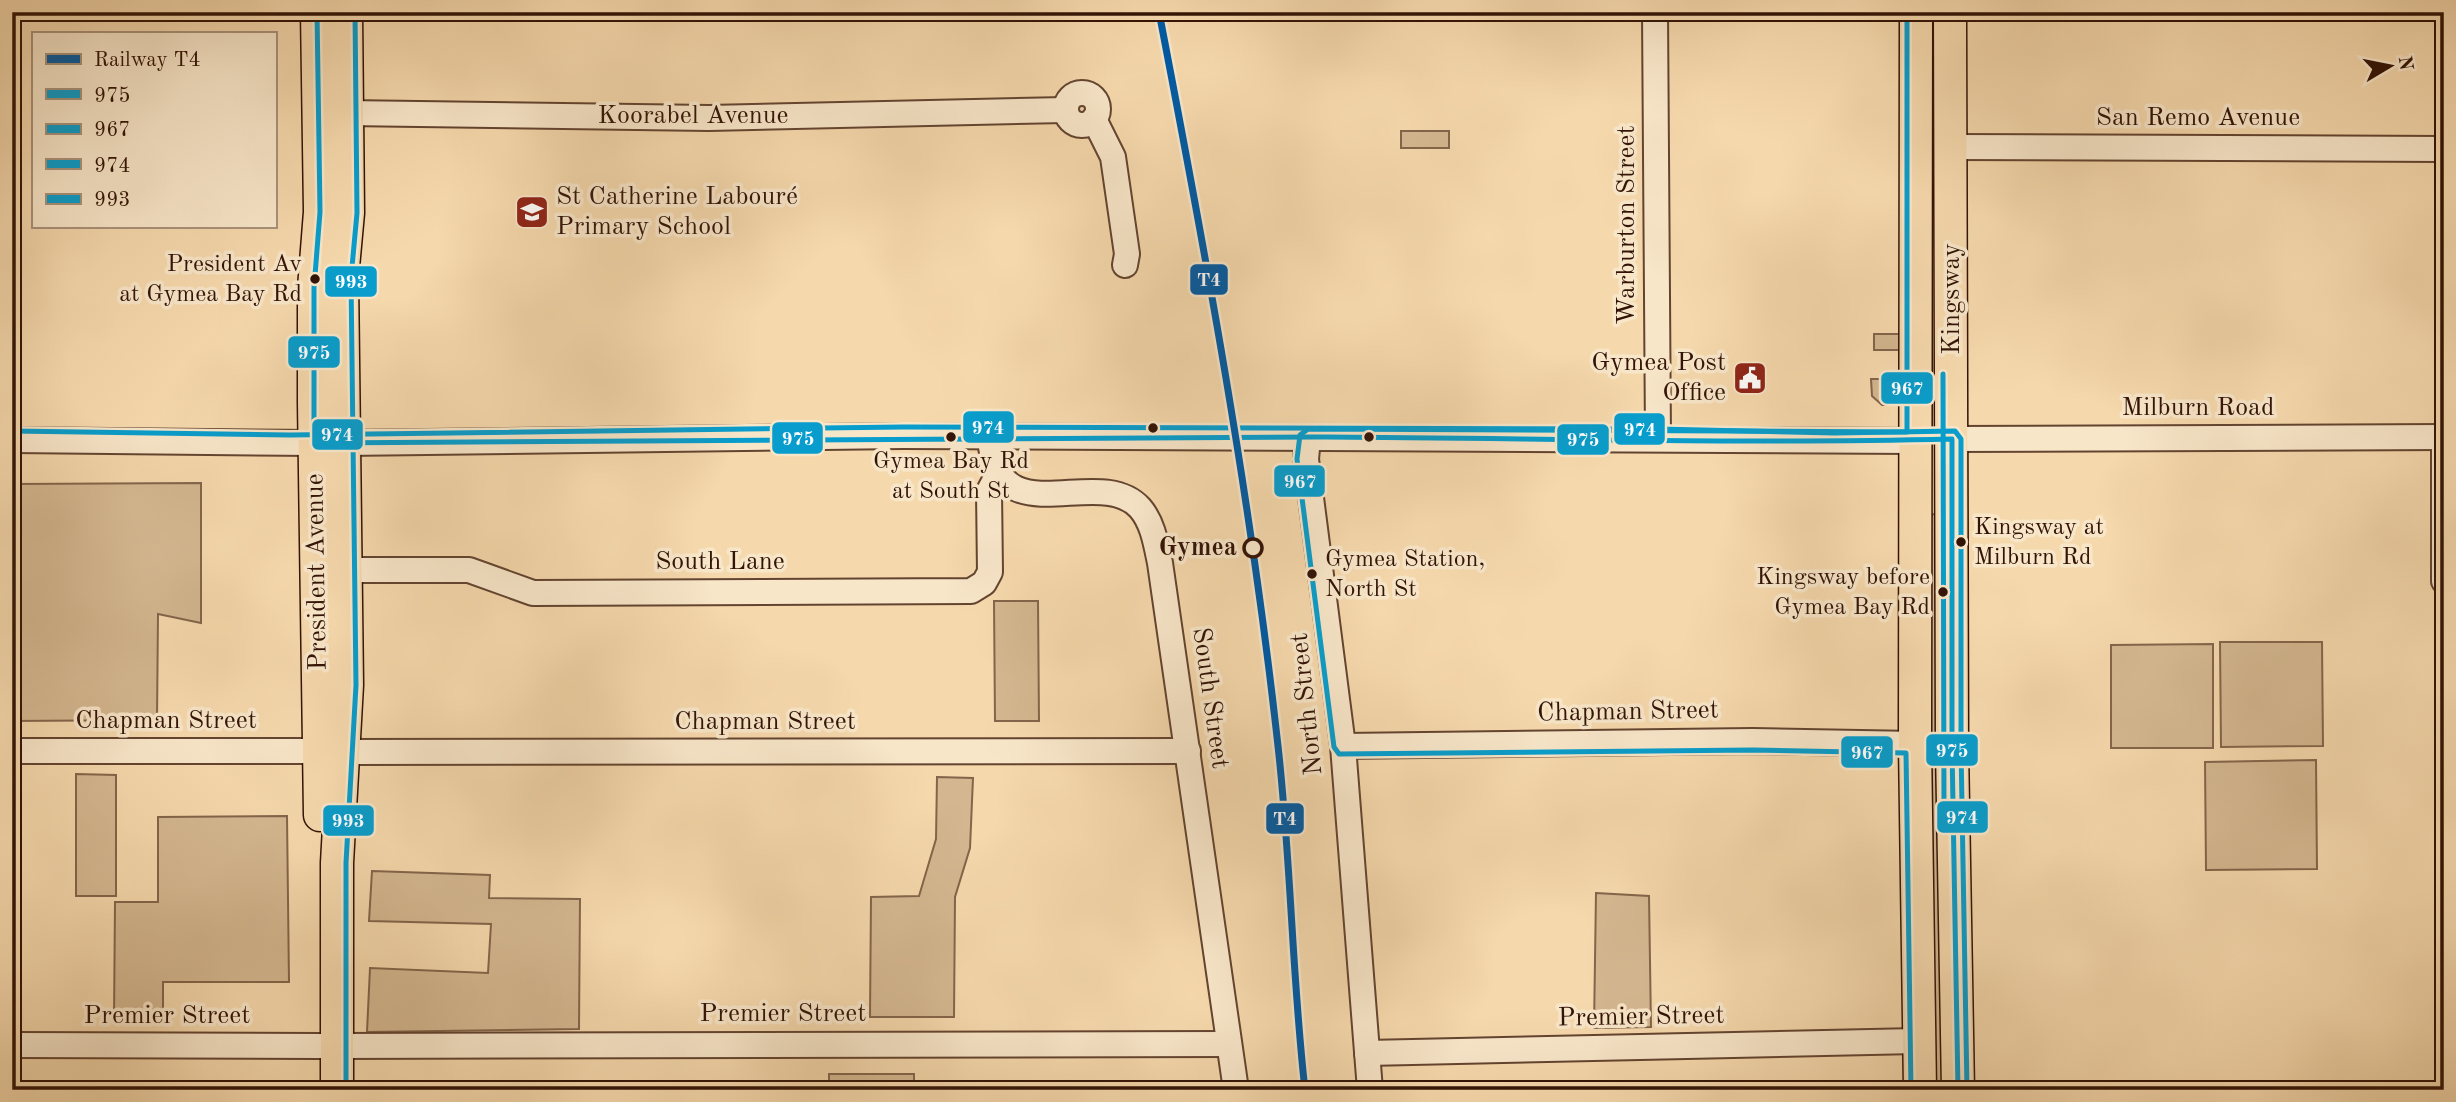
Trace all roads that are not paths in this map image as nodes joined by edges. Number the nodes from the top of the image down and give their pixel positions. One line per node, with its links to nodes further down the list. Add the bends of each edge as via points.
1 (317, 12): 6 (main road, President Avenue)
2 (346, 12): 6 (main road, President Avenue)
3 (1655, 12): 13 (street, Warburton Street)
4 (1916, 12): 16 (main road, Kingsway)
5 (1950, 12): 7 (main road, Kingsway)
6 (333, 113): 9 (street, Koorabel Avenue, via 709,118 1066,110 1070,98 1087,93 1096,101 1094,118 1113,157); 17 (main road, President Avenue, via 314,288)
7 (1952, 147): 8 (street, San Remo Avenue); 14 (main road, Kingsway)
8 (2444, 149)
9 (1125, 265)
10 (990, 436): 12 (street); 17 (street); 19 (street)
11 (2444, 437): 14 (street, Milburn Road)
12 (1308, 438): 13 (street); 23 (street, North Street, via 1306,459)
13 (1658, 438): 16 (street)
14 (1952, 439): 16 (main road); 37 (main road, Kingsway)
15 (12, 440): 17 (street)
16 (1916, 441): 22 (main road, Kingsway)
17 (329, 443): 20 (main road, President Avenue); 26 (main road, President Avenue)
18 (2444, 447): 21 (street)
19 (999, 474): 20 (street, South Lane, via 989,491 990,572 984,583 971,591 533,593 469,570); 25 (street, South Street, via 1009,483 1048,496 1091,493 1125,497 1148,518 1160,563)
20 (345, 570): 26 (main road, President Avenue, via 346,685)
21 (2443, 579)
22 (1914, 744): 23 (street, Chapman Street, via 1753,741); 27 (main road, Kingsway)
23 (1343, 746): 31 (street, North Street)
24 (12, 751): 26 (street, Chapman Street)
25 (1188, 751): 26 (street, Chapman Street); 28 (street, South Street)
26 (331, 752): 30 (main road, President Avenue, via 337,863)
27 (1917, 1041): 31 (street, Premier Street); 36 (main road, Kingsway)
28 (1229, 1044): 30 (street, Premier Street); 34 (street, South Street)
29 (12, 1045): 30 (street, Premier Street)
30 (330, 1046): 32 (main road, President Avenue); 33 (main road, President Avenue)
31 (1367, 1054): 35 (street, North Street)
32 (322, 1090)
33 (337, 1090)
34 (1236, 1090)
35 (1370, 1090)
36 (1920, 1090)
37 (1958, 1090)

